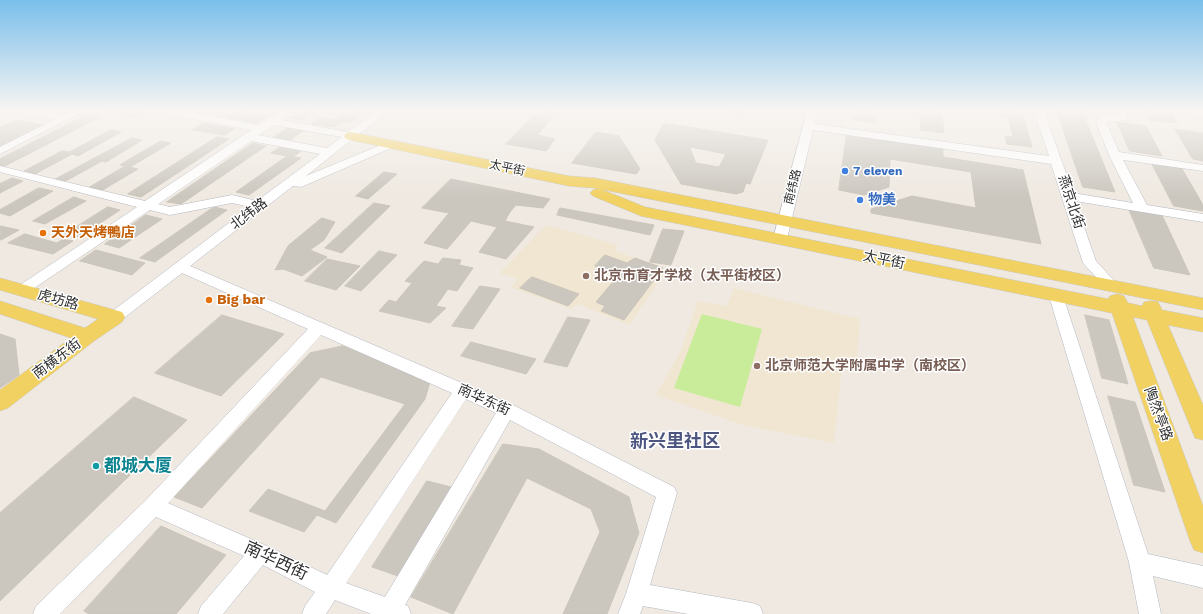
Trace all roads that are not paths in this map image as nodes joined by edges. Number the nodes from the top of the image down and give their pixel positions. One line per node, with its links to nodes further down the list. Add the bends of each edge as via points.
1 (22, 140): 11 (street)
2 (244, 140): 20 (street)
3 (263, 140): 12 (street)
4 (346, 140): 12 (street, 北纬路)
5 (370, 140): 10 (main road, 太平街)
6 (805, 140): 23 (street, 南纬路)
7 (905, 140): 14 (street)
8 (1049, 140): 14 (street, 燕京北街)
9 (1108, 140): 13 (street)
10 (392, 144): 17 (street); 23 (main road, 太平街, via 569,181 641,211)
11 (0, 151)
12 (330, 152): 17 (street, 北纬路)
13 (1115, 155): 15 (street); 21 (street)
14 (1057, 161): 18 (street, 燕京北街)
15 (1203, 168)
16 (0, 170): 20 (street)
17 (278, 193): 19 (street, 北纬路)
18 (1069, 196): 21 (street); 26 (street, 燕京北街, via 1090,263)
19 (261, 206): 20 (street, via 232,199 170,212); 24 (street, 北纬路)
20 (146, 207): 27 (street)
21 (1142, 208): 22 (street)
22 (1203, 218)
23 (782, 230): 26 (main road, 太平街); 29 (main road, 太平街)
24 (180, 267): 34 (street, 北纬路); 36 (street, 南华东街)
25 (0, 284): 27 (main road, 虎坊路)
26 (1113, 287): 28 (main road, 太平街); 32 (main road, 陶然亭路)
27 (22, 290): 34 (main road, 虎坊路)
28 (1146, 293): 30 (main road, 太平街); 33 (main road)
29 (1056, 296): 32 (main road, 太平街); 46 (street)
30 (1203, 304)
31 (0, 307): 37 (main road, 虎坊路)
32 (1121, 309): 33 (main road, 太平街); 44 (main road, 陶然亭路)
33 (1155, 316): 35 (main road, 太平街); 42 (main road)
34 (115, 317): 37 (main road)
35 (1203, 325)
36 (318, 328): 38 (street, 南华东街); 43 (street)
37 (87, 336): 39 (main road, 南横东街, via 74,340); 40 (main road, 南横东街)
38 (463, 390): 41 (street, 南华东街); 48 (street)
39 (0, 396)
40 (0, 402)
41 (508, 410): 49 (street, 南华东街, via 667,493); 50 (street)
42 (1203, 431)
43 (153, 506): 45 (street, 南华西街); 51 (street)
44 (1203, 541)
45 (260, 553): 48 (street, 南华西街); 52 (street)
46 (1140, 562): 47 (street); 56 (street)
47 (1203, 577)
48 (331, 588): 50 (street, 南华西街); 53 (street)
49 (637, 594): 54 (street, 南华东街); 55 (street)
50 (395, 612)
51 (44, 614)
52 (209, 614)
53 (313, 614)
54 (629, 614)
55 (752, 614)
56 (1150, 614)

